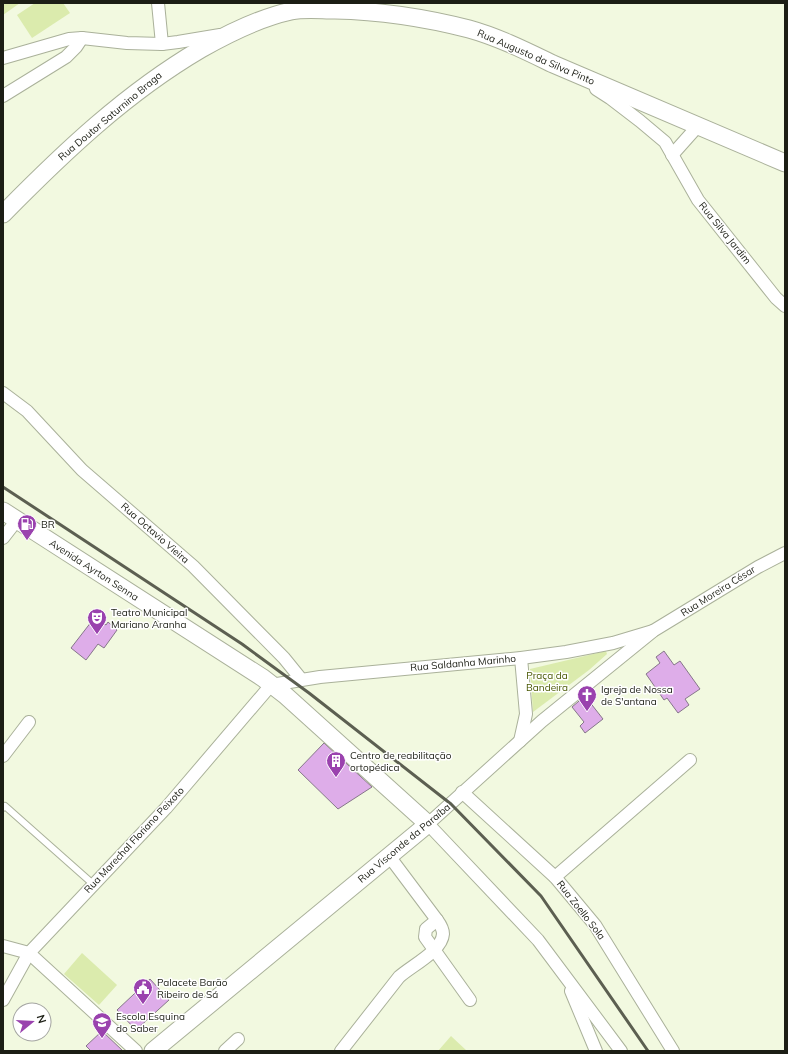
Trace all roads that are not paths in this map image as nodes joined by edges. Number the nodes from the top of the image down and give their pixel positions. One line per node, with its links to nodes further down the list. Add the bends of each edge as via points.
1 (158, 3): 6 (street)
2 (292, 7): 3 (main road, Rua Augusto da Silva Pinto); 4 (main road, Rua Augusto da Silva Pinto)
3 (356, 7): 8 (main road, Rua Augusto da Silva Pinto, via 470,30 517,47)
4 (228, 33): 6 (street); 13 (main road, Rua Doutor Saturnino Braga, via 171,66 136,92 52,164)
5 (82, 38): 6 (street); 7 (street, via 63,40); 9 (street, via 66,57)
6 (162, 44)
7 (3, 58)
8 (553, 64): 10 (main road, Rua Augusto da Silva Pinto); 11 (street, Rua Silva Jardim, via 610,98 634,116 664,142)
9 (3, 96)
10 (698, 127): 11 (street); 12 (main road, Rua Augusto da Silva Pinto)
11 (672, 155): 14 (street, Rua Silva Jardim, via 714,221)
12 (785, 164)
13 (3, 214)
14 (785, 306)
15 (3, 393): 21 (street, Rua Octavio Vieira, via 27,411 82,470 193,566)
16 (10, 516): 17 (street); 22 (main road, Avenida Ayrton Senna, via 264,678)
17 (3, 538)
18 (785, 553): 19 (street, Rua Moreira César, via 758,566)
19 (653, 631): 20 (street, Rua Saldanha Marinho, via 594,647); 24 (street, Rua Visconde da Paraíba)
20 (522, 658): 21 (street, Rua Saldanha Marinho); 23 (street)
21 (302, 679): 22 (street, Rua Saldanha Marinho)
22 (271, 685): 31 (main road, Avenida Ayrton Senna); 34 (street, Rua Marechal Floriano Peixoto, via 166,808)
23 (526, 714): 24 (street); 26 (street)
24 (542, 720): 26 (street, Rua Visconde da Paraíba)
25 (29, 722): 27 (street)
26 (520, 741): 29 (street, Rua Visconde da Paraíba)
27 (3, 756)
28 (690, 760): 33 (street)
29 (462, 792): 31 (street, Rua Visconde da Paraíba); 33 (street, Rua Zoello Sola)
30 (3, 808): 34 (lane, via 5,806)
31 (428, 824): 32 (main road, Rua Visconde da Paraíba); 39 (street, via 533,934)
32 (389, 856): 35 (street); 44 (main road, Rua Visconde da Paraíba)
33 (555, 877): 49 (street, Rua Zoello Sola, via 594,925)
34 (93, 884): 38 (street, Rua Marechal Floriano Peixoto)
35 (437, 920): 37 (street, via 443,935); 37 (street, via 426,929 425,934)
36 (3, 946): 38 (street)
37 (434, 950): 41 (street); 46 (street, via 399,977)
38 (29, 953): 40 (street, Rua Marechal Floriano Peixoto); 43 (street)
39 (563, 972): 47 (street); 48 (street)
40 (3, 1000)
41 (470, 1000)
42 (238, 1039): 45 (street)
43 (136, 1051)
44 (153, 1051)
45 (225, 1051)
46 (341, 1051)
47 (596, 1051)
48 (620, 1051)
49 (673, 1051)

